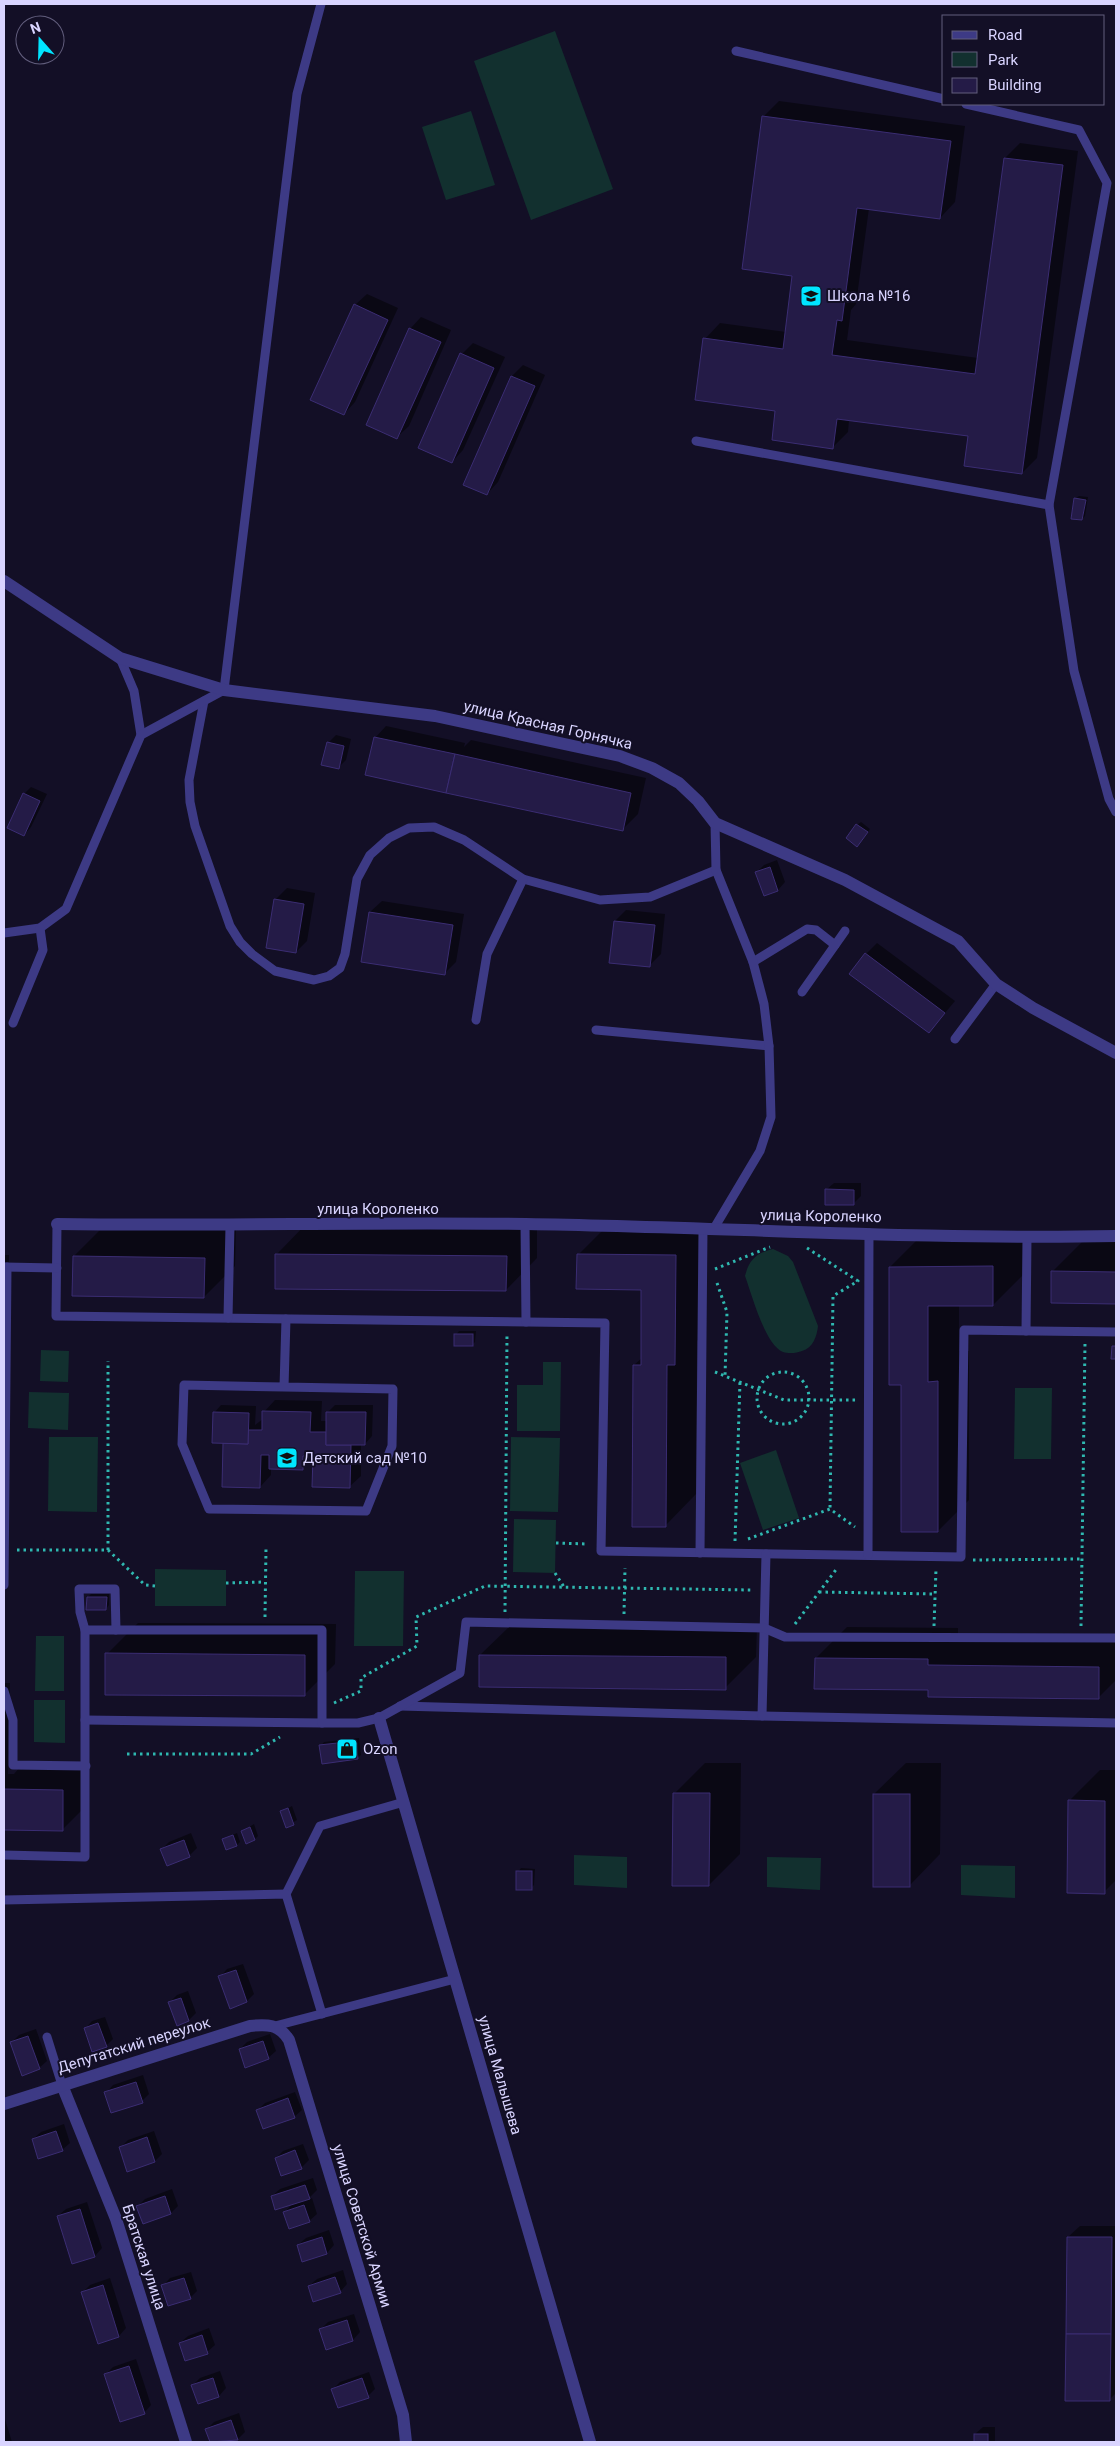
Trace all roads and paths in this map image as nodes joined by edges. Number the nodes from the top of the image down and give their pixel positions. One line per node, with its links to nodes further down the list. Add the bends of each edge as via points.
1 (321, 4): 9 (lane, via 297,94)
2 (736, 51): 3 (lane)
3 (942, 99)
4 (970, 105): 6 (lane, via 1079,130 1107,183)
5 (696, 441): 6 (lane)
6 (1049, 505): 12 (lane, via 1074,671 1109,799)
7 (4, 581): 8 (street, улица Красная Горнячка)
8 (120, 658): 9 (street, улица Красная Горнячка); 11 (lane, via 134,691)
9 (224, 690): 10 (lane); 13 (street, улица Красная Горнячка, via 435,716 620,756 679,783)
10 (204, 700): 11 (lane); 15 (lane, via 189,780 195,826 230,926 252,954 275,971 314,980 329,976 340,968 357,879 370,855 390,838 409,828 434,826 464,840)
11 (141, 735): 16 (lane, via 66,909)
12 (1116, 812)
13 (715, 822): 14 (lane); 21 (street, улица Красная Горнячка, via 845,880 958,941)
14 (716, 870): 15 (lane, via 650,897 600,900); 20 (lane)
15 (523, 879): 23 (lane, via 487,954)
16 (40, 928): 18 (lane); 24 (lane, via 43,950)
17 (845, 931): 19 (lane)
18 (4, 933)
19 (835, 945): 20 (lane, via 816,930 807,929); 22 (lane)
20 (753, 962): 27 (lane, via 764,1004)
21 (996, 984): 26 (lane); 28 (street, улица Красная Горнячка)
22 (802, 992)
23 (476, 1020)
24 (13, 1023)
25 (596, 1030): 27 (lane)
26 (955, 1039)
27 (769, 1046): 32 (lane, via 771,1117 766,1134 760,1151)
28 (1116, 1053)
29 (57, 1224): 31 (street, улица Короленко); 39 (lane)
30 (525, 1224): 31 (street, улица Короленко); 32 (street, улица Короленко); 43 (lane)
31 (230, 1226): 40 (lane)
32 (708, 1229): 33 (street, улица Короленко); 48 (lane)
33 (869, 1233): 35 (street, улица Короленко); 55 (lane)
34 (1116, 1236): 35 (street, улица Короленко)
35 (1027, 1238): 44 (lane)
36 (800, 1244): 54 (path, via 858,1281 833,1296)
37 (775, 1246): 49 (path, via 713,1270 727,1312)
38 (5, 1267): 39 (lane); 58 (lane)
39 (57, 1268): 40 (lane, via 56,1316)
40 (228, 1318): 41 (lane)
41 (286, 1319): 42 (lane); 51 (lane)
42 (507, 1322): 43 (lane); 80 (path)
43 (526, 1322): 60 (lane, via 604,1323)
44 (1026, 1331): 45 (lane); 69 (lane, via 964,1330)
45 (1086, 1331): 46 (lane); 70 (path)
46 (1116, 1332)
47 (108, 1360): 63 (path)
48 (702, 1366): 49 (path); 64 (lane)
49 (725, 1376): 50 (path)
50 (740, 1382): 52 (path); 56 (path, via 735,1544)
51 (284, 1388): 51 (lane, via 184,1385 182,1444 209,1509 366,1511 392,1446 393,1389)
52 (758, 1388): 53 (path, via 784,1400); 53 (path, via 773,1374 788,1373 802,1380); 53 (path, via 756,1400 759,1410 777,1424 799,1419)
53 (809, 1399): 54 (path)
54 (832, 1400): 55 (path); 56 (path)
55 (869, 1400): 67 (lane)
56 (830, 1508): 57 (path)
57 (856, 1527)
58 (4, 1537): 62 (lane)
59 (556, 1543): 60 (path)
60 (601, 1544): 64 (lane, via 601,1551)
61 (266, 1548): 73 (path)
62 (4, 1550): 63 (path); 75 (lane)
63 (108, 1550): 76 (path, via 145,1585)
64 (700, 1553): 65 (lane)
65 (766, 1554): 66 (lane); 82 (lane)
66 (848, 1555): 67 (lane); 78 (path)
67 (868, 1555): 68 (lane)
68 (937, 1556): 69 (lane); 79 (path)
69 (960, 1557): 70 (path, via 972,1560)
70 (1082, 1560): 88 (path)
71 (625, 1568): 81 (path)
72 (555, 1573): 77 (path)
73 (265, 1582): 74 (path); 85 (path)
74 (226, 1583)
75 (4, 1585)
76 (155, 1586)
77 (564, 1587)
78 (819, 1592): 79 (path); 87 (path)
79 (935, 1594): 86 (path)
80 (505, 1622): 81 (lane); 91 (lane, via 466,1622 460,1673)
81 (624, 1624): 82 (lane)
82 (764, 1628): 87 (lane); 92 (lane)
83 (85, 1630): 84 (lane); 84 (lane, via 79,1589 115,1589); 94 (lane)
84 (116, 1630): 85 (lane)
85 (264, 1630): 95 (lane, via 322,1630)
86 (933, 1636): 87 (lane); 88 (lane)
87 (785, 1637)
88 (1081, 1637): 89 (lane)
89 (1116, 1638)
90 (4, 1691): 99 (lane, via 13,1720 13,1765)
91 (399, 1706): 92 (lane); 93 (lane)
92 (762, 1716): 96 (lane)
93 (379, 1718): 95 (lane, via 358,1723); 100 (street, улица Малышева)
94 (85, 1720): 95 (lane); 99 (lane)
95 (322, 1723)
96 (1116, 1723)
97 (281, 1736): 98 (path, via 251,1754)
98 (127, 1754)
99 (86, 1766): 101 (lane, via 85,1857)
100 (404, 1802): 102 (lane, via 320,1826); 104 (street, улица Малышева)
101 (4, 1856)
102 (286, 1894): 103 (lane); 105 (lane)
103 (4, 1900)
104 (455, 1979): 105 (lane); 112 (street, улица Малышева)
105 (322, 2014): 106 (lane)
106 (275, 2026): 108 (street, Депутатский переулок, via 250,2026); 111 (street, улица Советской Армии, via 289,2040 403,2415)
107 (48, 2037): 108 (lane)
108 (62, 2085): 109 (street, Депутатский переулок); 110 (street, Братская улица, via 116,2219)
109 (4, 2104)
110 (186, 2442)
111 (406, 2442)
112 (590, 2442)

